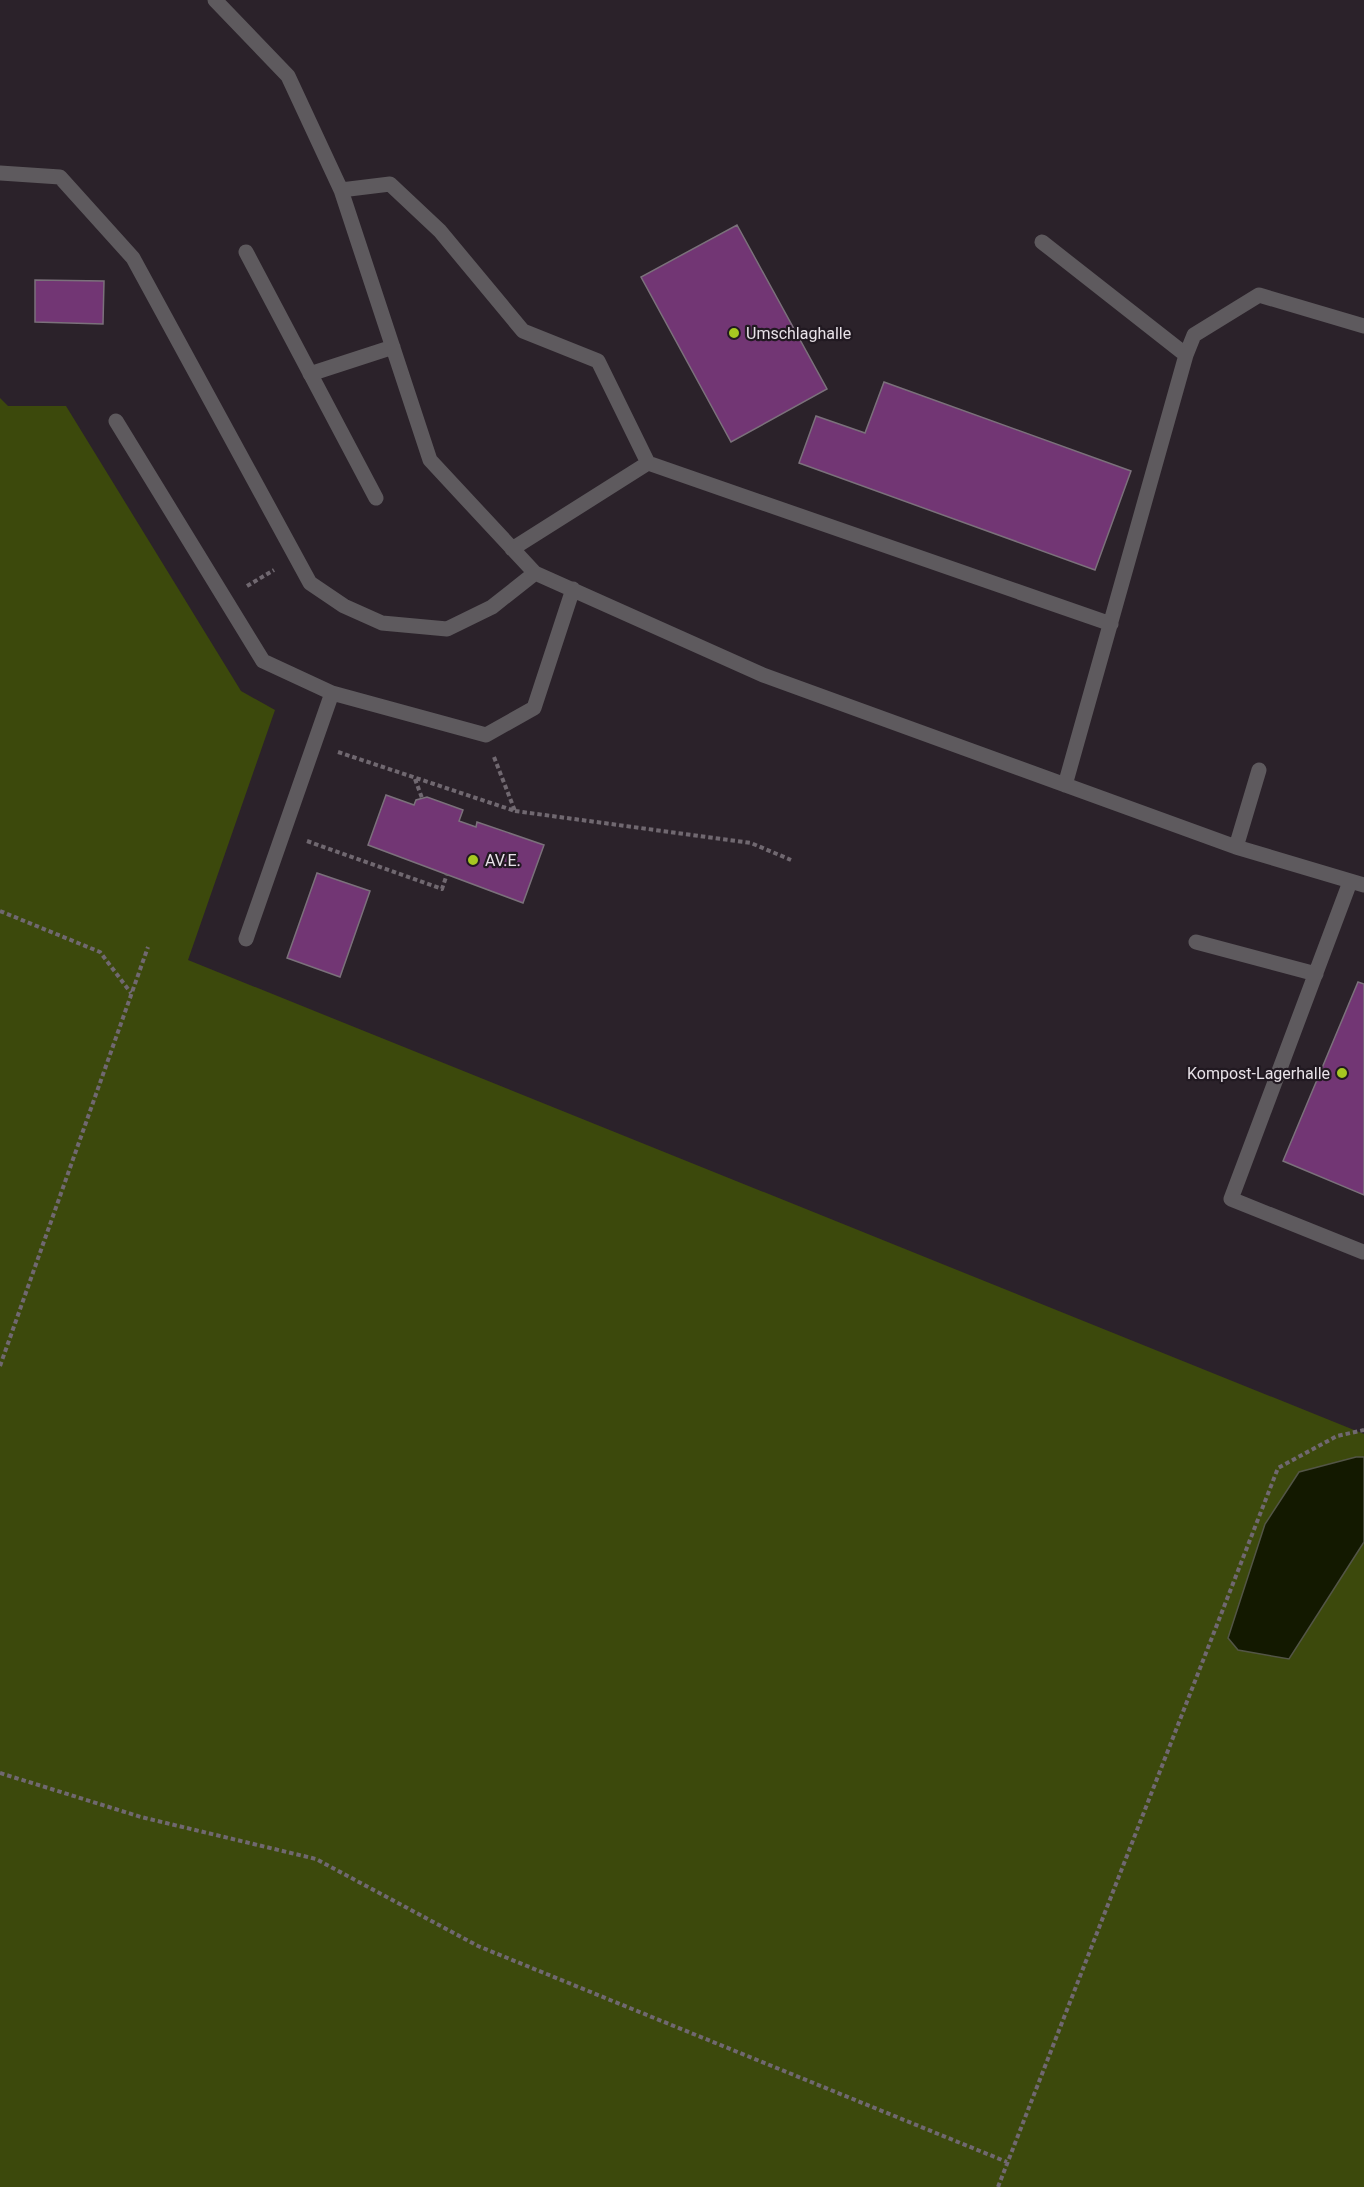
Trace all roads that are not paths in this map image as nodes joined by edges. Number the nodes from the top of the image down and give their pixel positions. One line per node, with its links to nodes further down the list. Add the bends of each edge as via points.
1 (215, 0): 3 (lane, via 288,76)
2 (0, 173): 14 (lane, via 60,177 133,258 310,583 344,606 382,623 447,629 492,607)
3 (341, 190): 7 (lane); 11 (lane, via 390,184 441,231 523,331 598,361)
4 (1042, 242): 8 (lane)
5 (246, 252): 9 (lane)
6 (1364, 326): 8 (lane, via 1259,295 1194,335)
7 (393, 347): 9 (lane); 13 (lane, via 430,460)
8 (1186, 355): 16 (lane)
9 (310, 374): 12 (lane)
10 (116, 421): 17 (lane, via 263,661)
11 (648, 463): 13 (lane); 16 (lane)
12 (376, 498)
13 (512, 549): 14 (lane)
14 (535, 573): 15 (lane)
15 (573, 589): 17 (lane, via 534,708 486,735); 19 (lane, via 763,675)
16 (1112, 624): 19 (lane)
17 (332, 693): 22 (lane)
18 (1259, 770): 20 (lane)
19 (1065, 785): 20 (lane)
20 (1236, 847): 21 (lane)
21 (1357, 884): 24 (lane)
22 (246, 939)
23 (1196, 942): 24 (lane)
24 (1316, 974): 25 (lane, via 1231,1199)
25 (1364, 1252)

